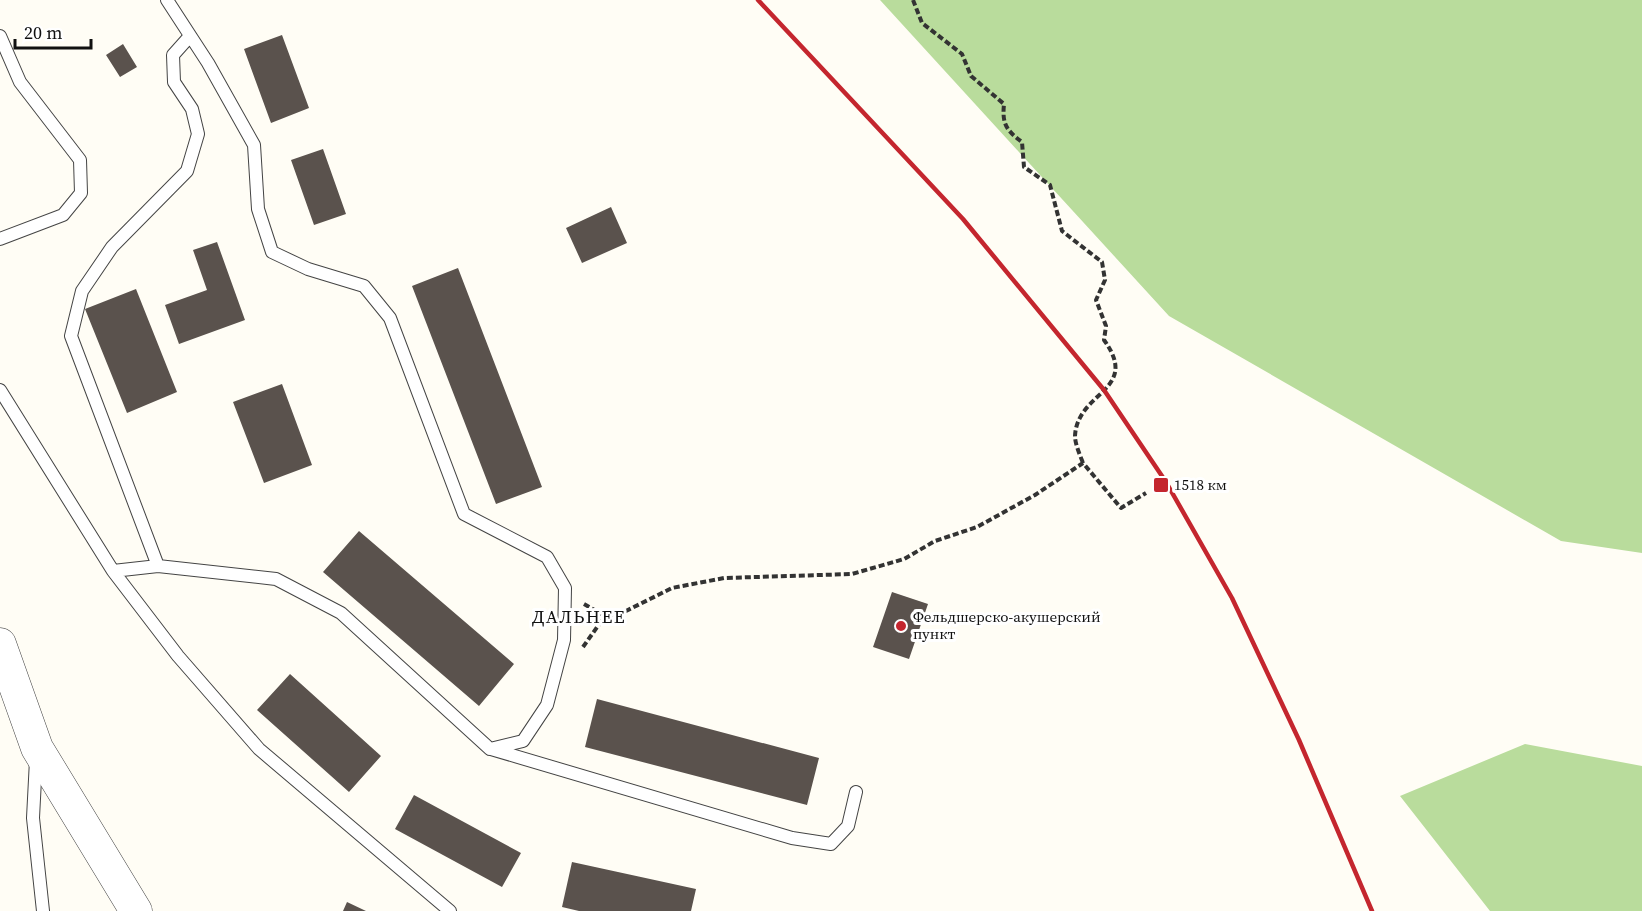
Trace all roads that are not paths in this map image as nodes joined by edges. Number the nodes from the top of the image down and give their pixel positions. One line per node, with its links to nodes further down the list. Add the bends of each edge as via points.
1 (167, 0): 3 (lane)
2 (0, 36): 4 (lane, via 20,82 80,160 81,193 63,214)
3 (190, 36): 6 (lane, via 173,55 174,82 192,109 198,134 187,171 112,248 82,291 71,336); 10 (lane, via 254,145 258,209 272,252 308,269 364,286 390,318 464,514 546,557 565,588 564,640 547,705 524,741)
4 (0, 239)
5 (0, 390): 7 (lane)
6 (159, 567): 7 (lane); 10 (lane, via 276,579 341,613)
7 (113, 570): 14 (lane, via 178,656 259,748)
8 (0, 644): 9 (street)
9 (37, 748): 12 (lane, via 33,818); 13 (street)
10 (490, 748): 11 (lane, via 792,838 831,844 848,826)
11 (856, 792)
12 (43, 911)
13 (136, 911)
14 (450, 911)

